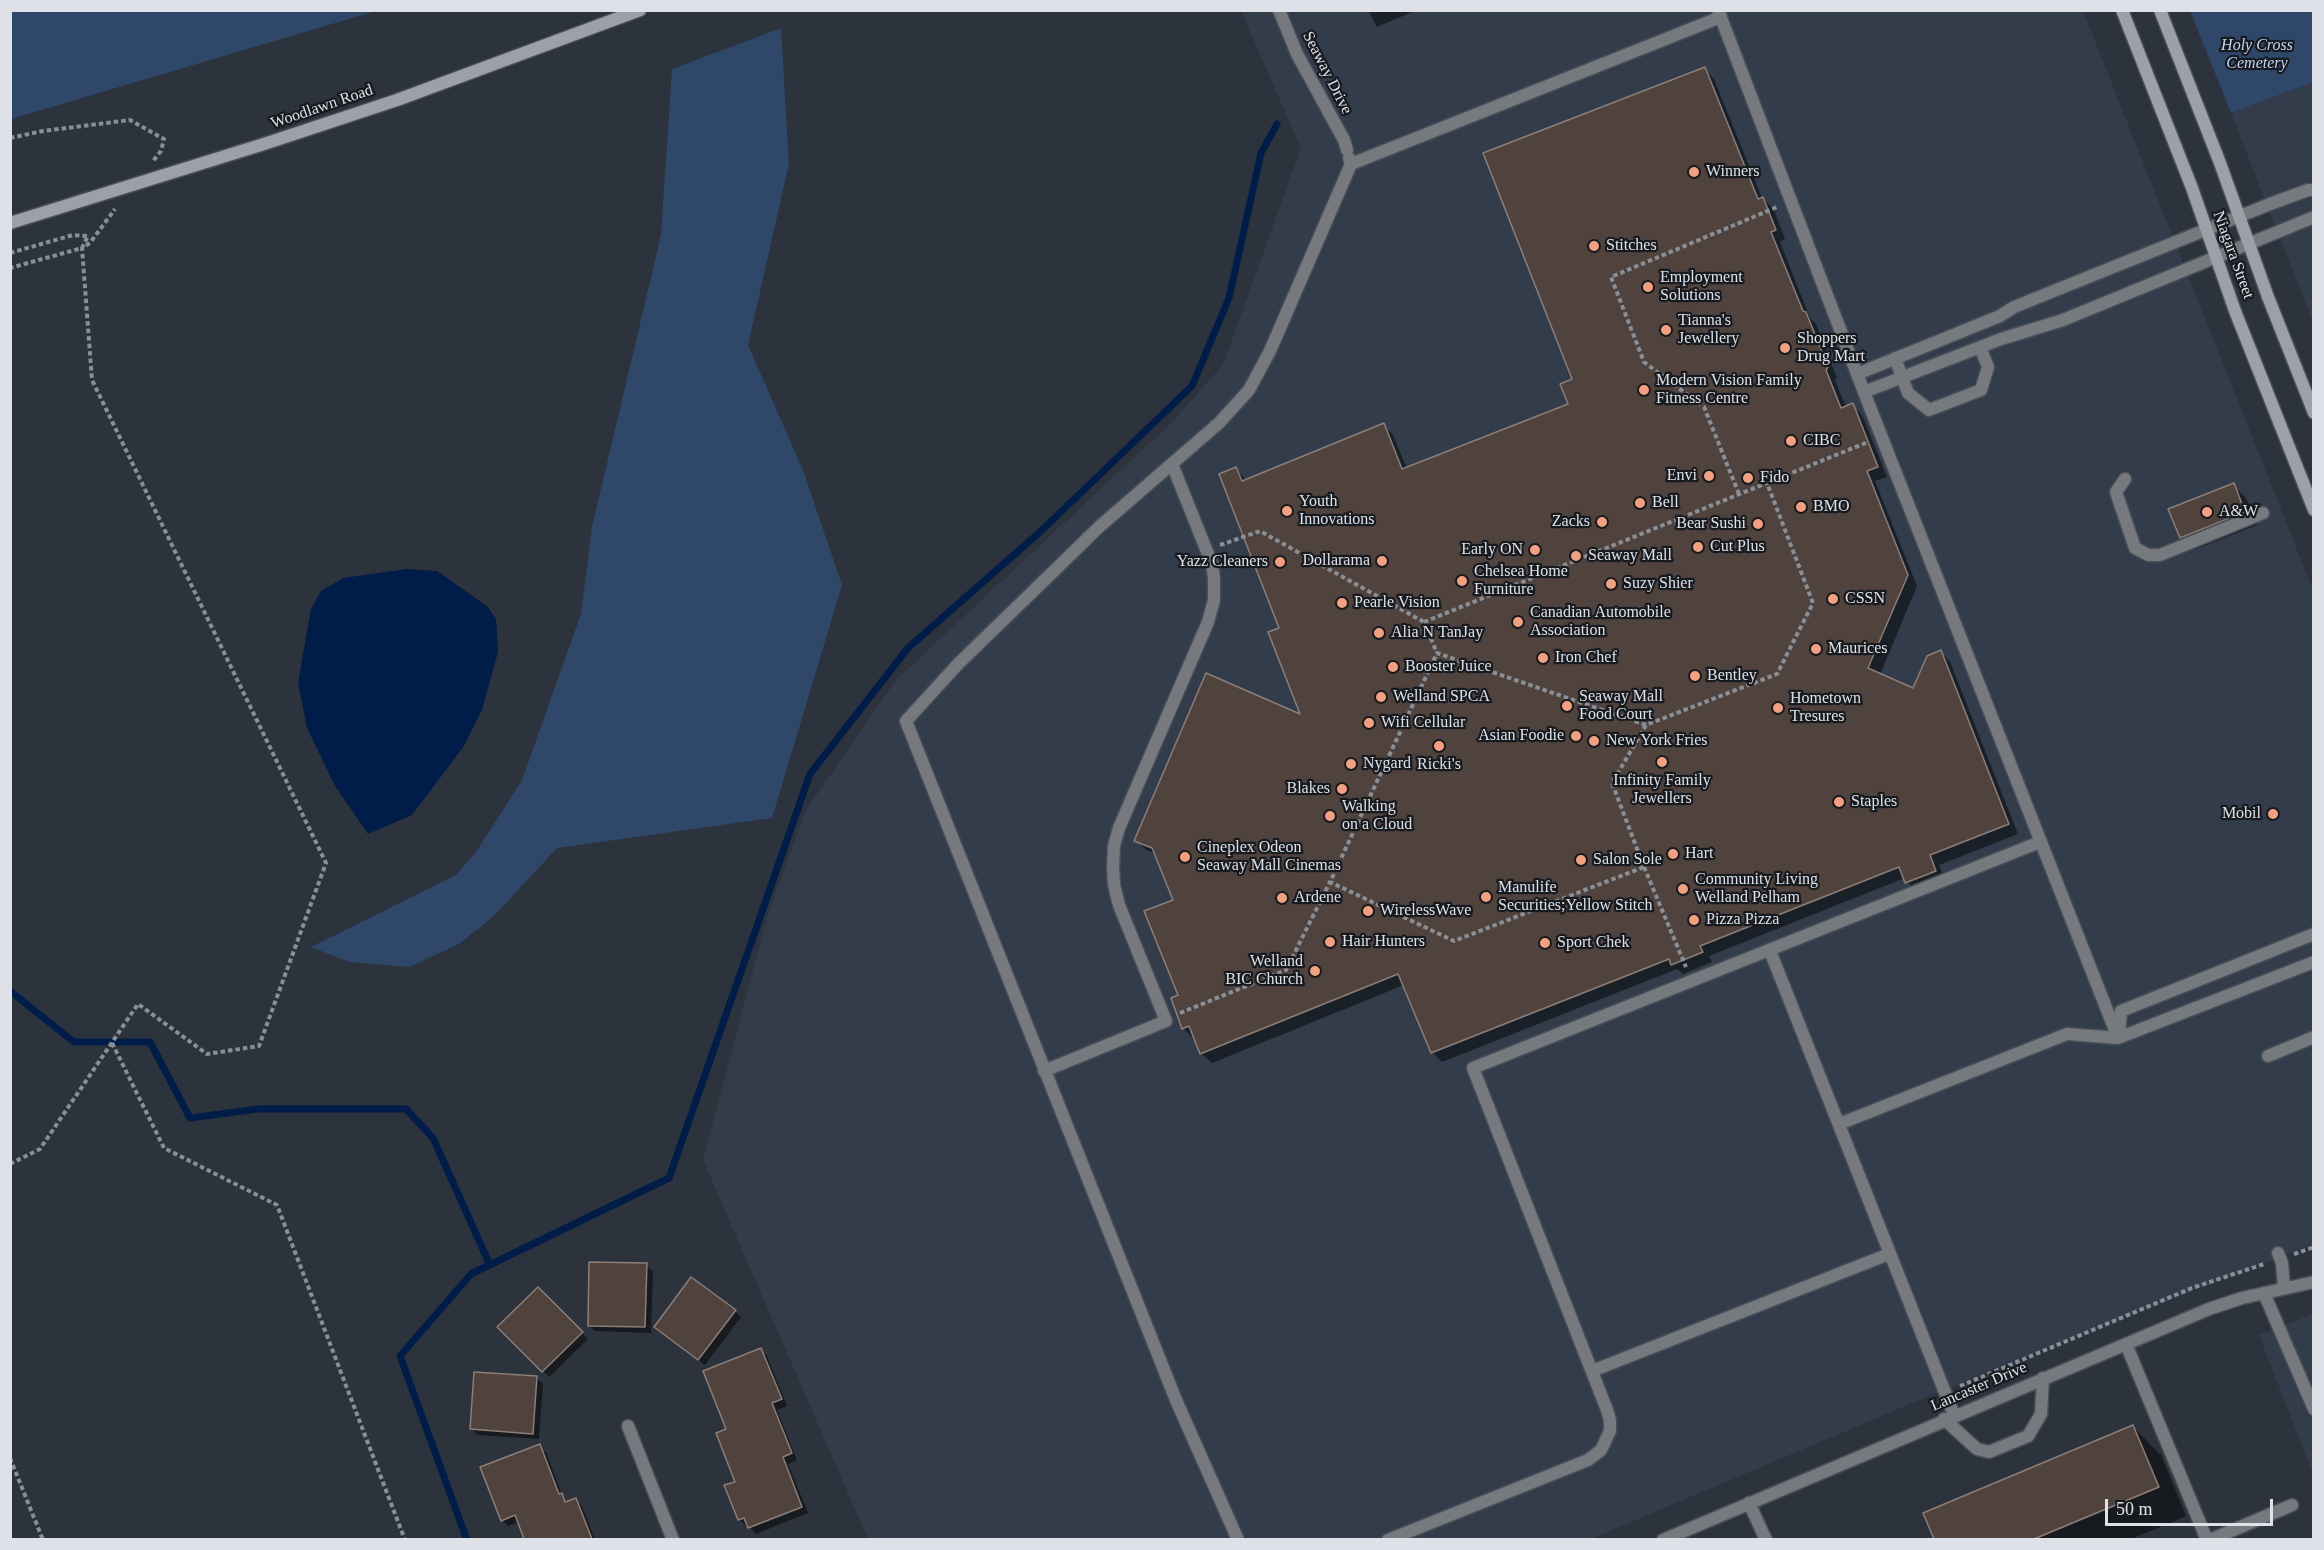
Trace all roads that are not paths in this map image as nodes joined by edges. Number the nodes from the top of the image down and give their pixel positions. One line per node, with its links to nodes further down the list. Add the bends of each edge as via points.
1 (640, 10): 10 (main road, Woodlawn Road, via 397,100)
2 (1279, 10): 6 (street, Seaway Drive, via 1297,54 1344,140)
3 (2122, 10): 11 (main road, Niagara Street)
4 (2160, 10): 8 (main road, Niagara Street)
5 (1720, 14): 6 (street); 16 (street)
6 (1351, 164): 20 (street, via 1270,351 1249,390 1219,423)
7 (2313, 190): 8 (street)
8 (2240, 216): 11 (street); 12 (main road, Niagara Street)
9 (2313, 217): 12 (street)
10 (10, 223)
11 (2206, 230): 13 (main road, Niagara Street); 15 (street)
12 (2249, 244): 13 (street); 19 (main road, Niagara Street)
13 (2216, 257): 14 (street, via 2063,320); 22 (main road, Niagara Street)
14 (1980, 347): 17 (street); 17 (street, via 1988,367 1981,390 1929,410 1908,393)
15 (1895, 358): 16 (street); 17 (street)
16 (1857, 374): 18 (street)
17 (1901, 377): 18 (street)
18 (1864, 392): 24 (street)
19 (2313, 413)
20 (1172, 464): 31 (street, via 1207,550 1215,593 1211,615 1119,828 1113,856 1119,905 1166,1021); 31 (street, via 1098,527 959,663 906,721)
21 (2125, 479): 23 (street, via 2116,492 2135,548 2148,555 2160,555)
22 (2313, 510)
23 (2264, 513)
24 (2040, 842): 26 (street); 29 (street)
25 (2313, 934): 29 (street, via 2121,1011)
26 (1770, 951): 32 (street); 39 (street, via 1473,1068)
27 (2313, 962): 29 (street)
28 (2313, 1037): 30 (street)
29 (2118, 1038): 32 (street, via 2067,1034)
30 (2268, 1056)
31 (1044, 1071): 47 (street, via 1176,1400)
32 (1839, 1124): 33 (street)
33 (1889, 1254): 39 (street); 42 (street, via 1946,1392)
34 (2279, 1255): 36 (street)
35 (2313, 1282): 36 (street, Lancaster Drive)
36 (2283, 1288): 37 (street, Lancaster Drive)
37 (2264, 1293): 38 (street, Lancaster Drive, via 2209,1309); 41 (street)
38 (2126, 1344): 40 (street, Lancaster Drive); 51 (street)
39 (1592, 1371): 48 (street, via 1610,1420 1607,1441 1594,1457)
40 (2043, 1378): 42 (street, Lancaster Drive); 42 (street, via 2041,1414 2028,1436 1989,1452 1977,1449)
41 (2313, 1409)
42 (1949, 1417): 44 (street, Lancaster Drive)
43 (628, 1425): 46 (street)
44 (1749, 1503): 49 (street, Lancaster Drive); 50 (street)
45 (2292, 1505): 51 (street)
46 (673, 1539)
47 (1238, 1539)
48 (1388, 1539)
49 (1663, 1539)
50 (1767, 1539)
51 (2208, 1539)

